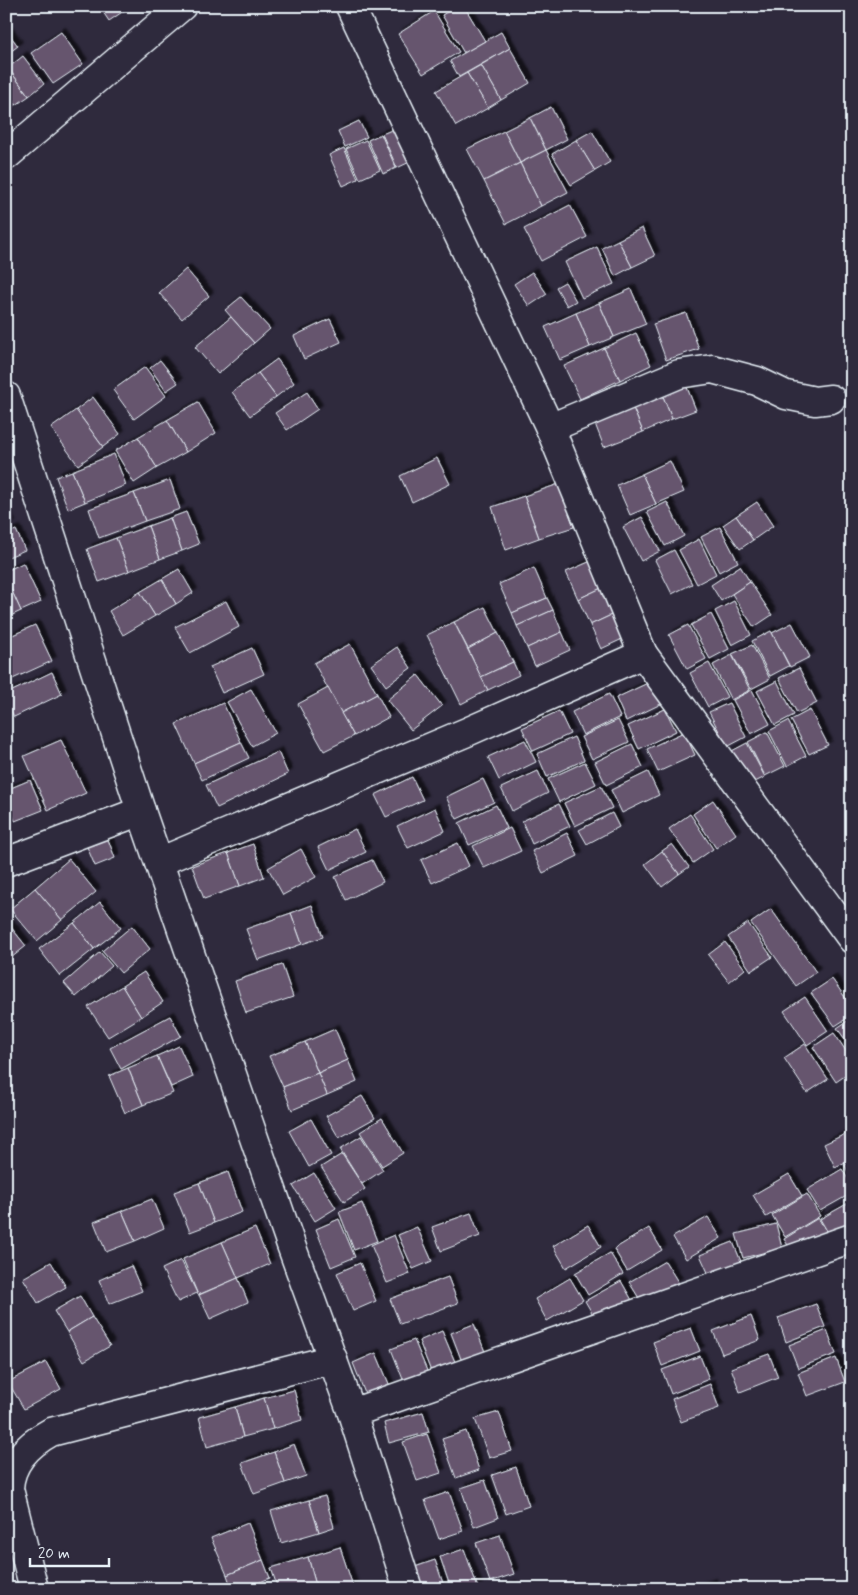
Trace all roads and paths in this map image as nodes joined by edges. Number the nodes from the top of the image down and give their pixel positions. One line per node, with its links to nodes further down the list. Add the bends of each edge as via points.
1 (182, 6): 3 (street)
2 (350, 6): 6 (street)
3 (6, 156)
4 (6, 396): 8 (street)
5 (831, 399): 6 (street, via 815,401 786,395 757,381 712,370 679,374)
6 (550, 428): 7 (street)
7 (643, 654): 10 (street); 11 (street)
8 (141, 811): 9 (street); 10 (street)
9 (6, 862)
10 (159, 862): 13 (street)
11 (852, 938)
12 (852, 1238): 14 (street)
13 (333, 1359): 14 (street); 15 (street, via 51,1432 36,1440 17,1459 9,1489)
14 (352, 1413): 16 (street)
15 (34, 1589)
16 (408, 1589)

